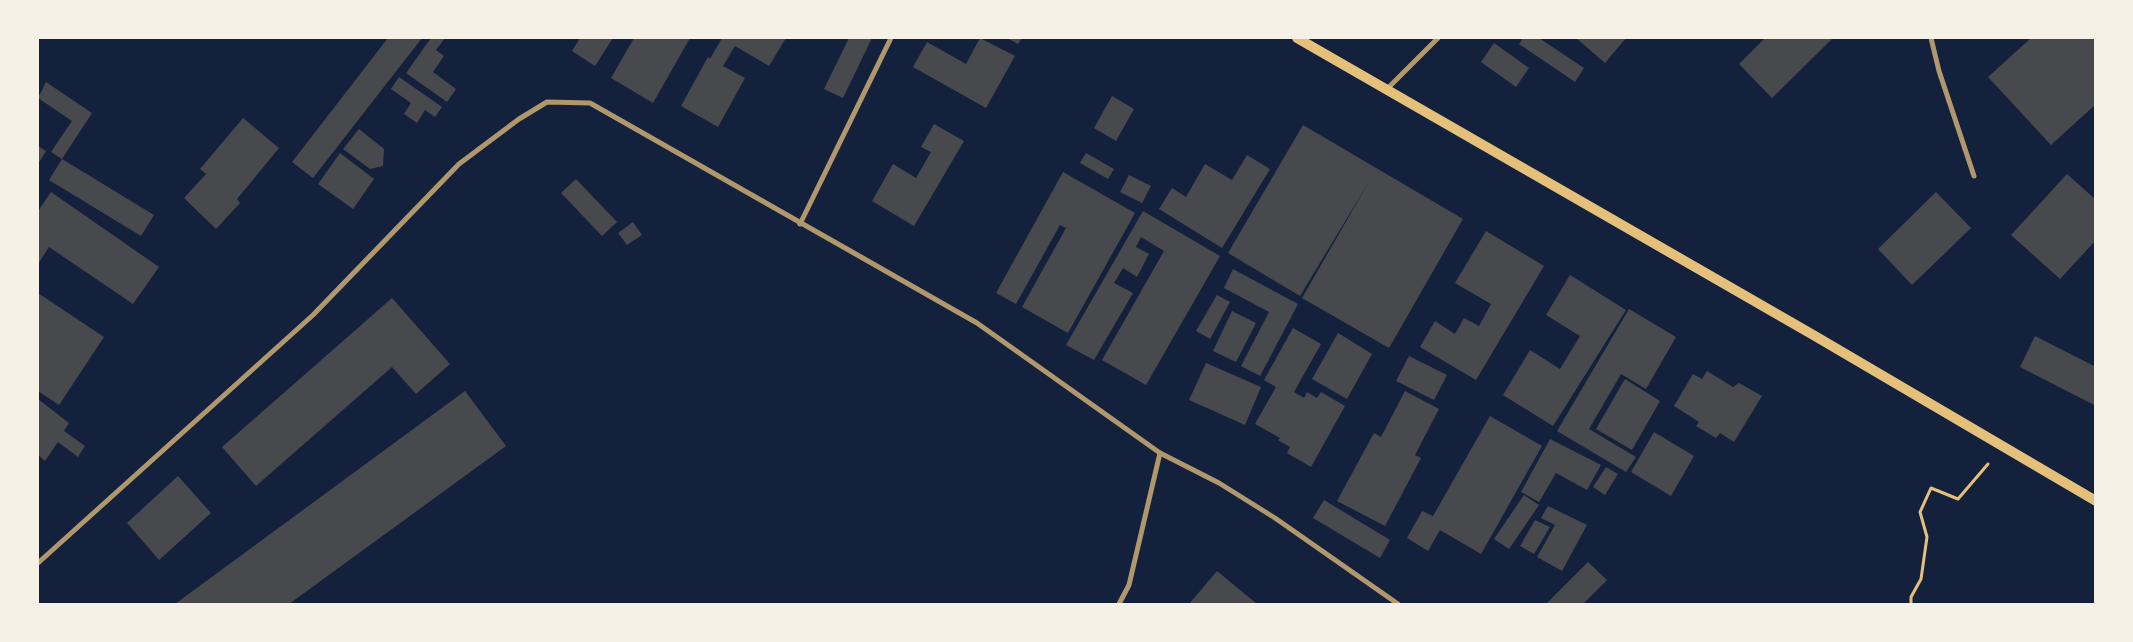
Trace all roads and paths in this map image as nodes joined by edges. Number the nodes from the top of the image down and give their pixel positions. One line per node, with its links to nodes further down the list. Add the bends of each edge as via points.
1 (891, 38): 7 (street)
2 (1296, 38): 5 (main road)
3 (1438, 38): 5 (street)
4 (1931, 38): 6 (street)
5 (1387, 90): 8 (main road)
6 (1974, 176)
7 (800, 224): 9 (street, via 977,323); 11 (street, via 590,103 546,102 519,118 459,164 313,315)
8 (1999, 444): 10 (main road); 14 (path, via 1985,469 1958,499 1931,488 1920,512 1927,537 1921,579 1911,596)
9 (1160, 453): 12 (street, via 1129,585); 13 (street, via 1219,483 1275,518)
10 (2096, 501)
11 (38, 564)
12 (1119, 604)
13 (1398, 604)
14 (1911, 604)

